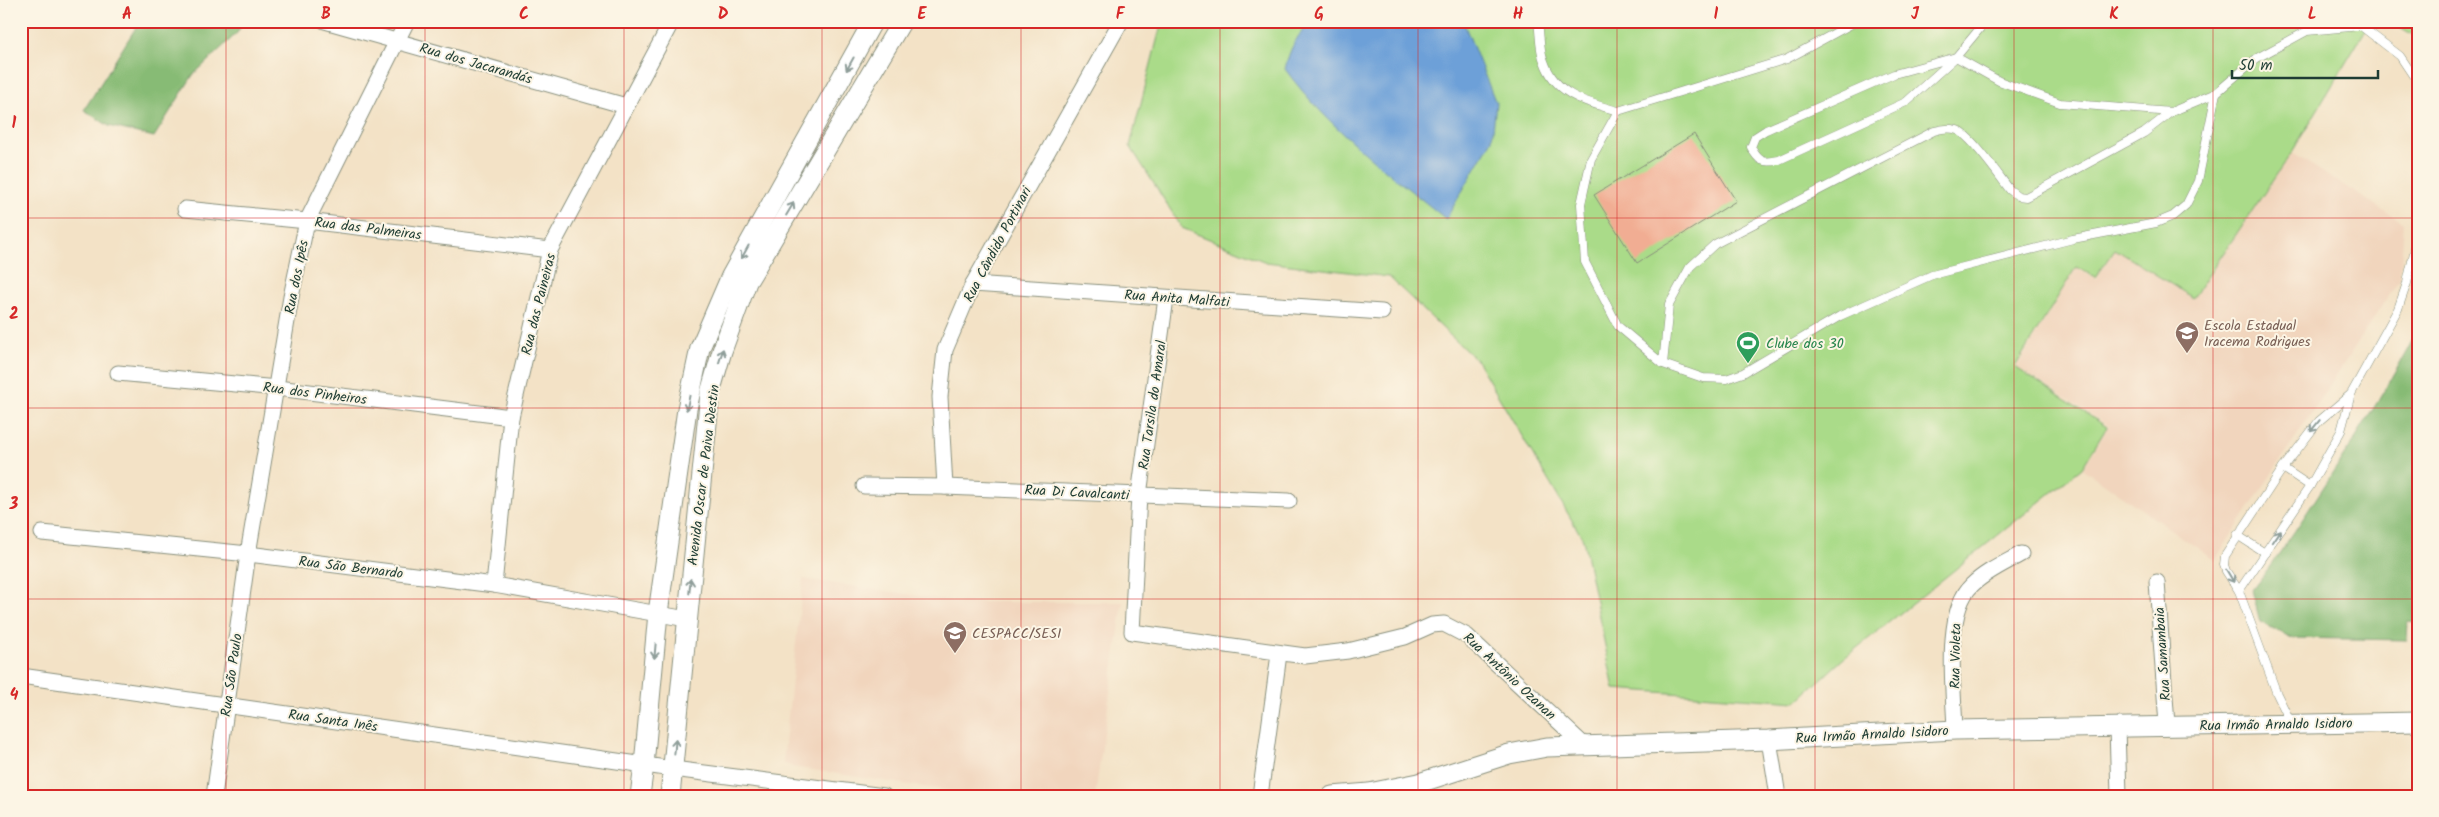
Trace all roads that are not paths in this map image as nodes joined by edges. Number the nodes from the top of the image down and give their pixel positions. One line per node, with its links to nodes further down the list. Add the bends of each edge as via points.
1 (326, 21): 10 (street, Rua dos Jacarandás)
2 (407, 21): 10 (street, Rua dos Ipês)
3 (672, 21): 14 (street, Rua das Paineiras)
4 (873, 21): 21 (street, Avenida Oscar de Paiva Westin, one-way to 21)
5 (902, 21): 21 (street, Avenida Oscar de Paiva Westin, one-way to 5)
6 (1121, 21): 22 (street, Rua Cândido Portinari)
7 (1538, 21): 15 (lane, via 1544,61 1561,89 1585,102)
8 (1986, 21): 11 (lane)
9 (1852, 22): 15 (lane, via 1787,59)
10 (397, 41): 14 (street, Rua dos Jacarandás); 18 (street, Rua dos Ipês)
11 (1956, 57): 11 (lane, via 1906,102 1779,160 1767,163 1757,159 1751,147 1755,137 1894,74); 16 (lane, via 1999,81 2060,103)
12 (2418, 83): 13 (lane, via 2400,56 2361,26 2307,31 2257,58)
13 (2216, 92): 16 (lane); 25 (lane, via 2198,181 2186,205 2173,216 2156,223 2073,239 1932,275 1840,316 1743,373 1726,379 1702,378)
14 (626, 106): 20 (street, Rua das Paineiras)
15 (1618, 111): 25 (lane, via 1591,159 1581,204 1585,262 1618,326)
16 (2171, 112): 25 (lane, via 2144,133 2026,197 2010,190 1959,130 1934,131 1715,244 1690,267 1669,305)
17 (185, 209): 18 (street, Rua das Palmeiras)
18 (307, 221): 20 (street, Rua das Palmeiras); 27 (street, Rua dos Ipês)
19 (2418, 235): 28 (lane, via 2398,309)
20 (550, 250): 29 (street, Rua das Paineiras)
21 (739, 279): 44 (street, Avenida Oscar de Paiva Westin, one-way to 44, via 700,348 686,408); 45 (street, Avenida Oscar de Paiva Westin, one-way to 21, via 710,393)
22 (973, 284): 23 (street, Rua Anita Malfati); 32 (street, Rua Cândido Portinari, via 945,350 940,397)
23 (1166, 298): 24 (street, Rua Anita Malfati); 34 (street, Rua Tarsila do Amaral)
24 (1382, 312)
25 (1662, 364)
26 (118, 373): 27 (street, Rua dos Pinheiros)
27 (276, 388): 29 (street, Rua dos Pinheiros); 39 (street, Rua dos Ipês)
28 (2351, 394): 30 (lane, one-way to 30, via 2319,421); 33 (lane, via 2341,431)
29 (511, 417): 42 (street, Rua das Paineiras)
30 (2282, 468): 33 (lane); 37 (lane)
31 (864, 486): 32 (street, Rua Di Cavalcanti)
32 (945, 486): 34 (street, Rua Di Cavalcanti)
33 (2310, 486): 38 (lane, one-way to 33)
34 (1139, 495): 35 (street, Rua Di Cavalcanti); 46 (street, Rua Tarsila do Amaral)
35 (1289, 501)
36 (42, 534): 39 (street, Rua São Bernardo)
37 (2237, 535): 38 (lane); 43 (lane, one-way to 43, via 2225,556 2224,565)
38 (2265, 553): 43 (lane)
39 (248, 554): 42 (street, Rua São Bernardo); 49 (street, Rua São Paulo)
40 (2021, 554): 54 (street, Rua Violeta, via 1972,584 1961,598 1953,638)
41 (2157, 582): 52 (street, Rua Samambaia)
42 (494, 585): 44 (street, Rua São Bernardo)
43 (2239, 591): 51 (lane)
44 (658, 613): 45 (street, Rua São Bernardo); 57 (street, Avenida Oscar de Paiva Westin, one-way to 57)
45 (687, 619): 58 (street, Avenida Oscar de Paiva Westin, one-way to 45)
46 (1132, 632): 47 (street, Rua Antônio Ozanan)
47 (1279, 654): 56 (street, Rua Antônio Ozanan, via 1305,656 1348,651 1444,624 1467,636); 63 (street)
48 (21, 676): 49 (street, Rua Santa Inês)
49 (228, 704): 57 (street, Rua Santa Inês); 59 (street, Rua São Paulo)
50 (2418, 722): 51 (street, Rua Irmão Arnaldo Isidoro)
51 (2291, 724): 52 (street, Rua Irmão Arnaldo Isidoro)
52 (2166, 725): 53 (street, Rua Irmão Arnaldo Isidoro)
53 (2117, 727): 54 (street, Rua Irmão Arnaldo Isidoro); 66 (street)
54 (1955, 730): 55 (street, Rua Irmão Arnaldo Isidoro)
55 (1769, 740): 56 (street, Rua Irmão Arnaldo Isidoro); 65 (street)
56 (1585, 746): 64 (street, Rua Irmão Arnaldo Isidoro, via 1528,750 1419,783 1369,793)
57 (644, 765): 58 (street, Rua Santa Inês); 60 (street, Avenida Oscar de Paiva Westin)
58 (673, 769): 61 (street, Avenida Oscar de Paiva Westin); 62 (street, Rua Santa Inês)
59 (214, 796)
60 (640, 796)
61 (670, 796)
62 (884, 796)
63 (1260, 796)
64 (1332, 796)
65 (1778, 796)
66 (2119, 796)

